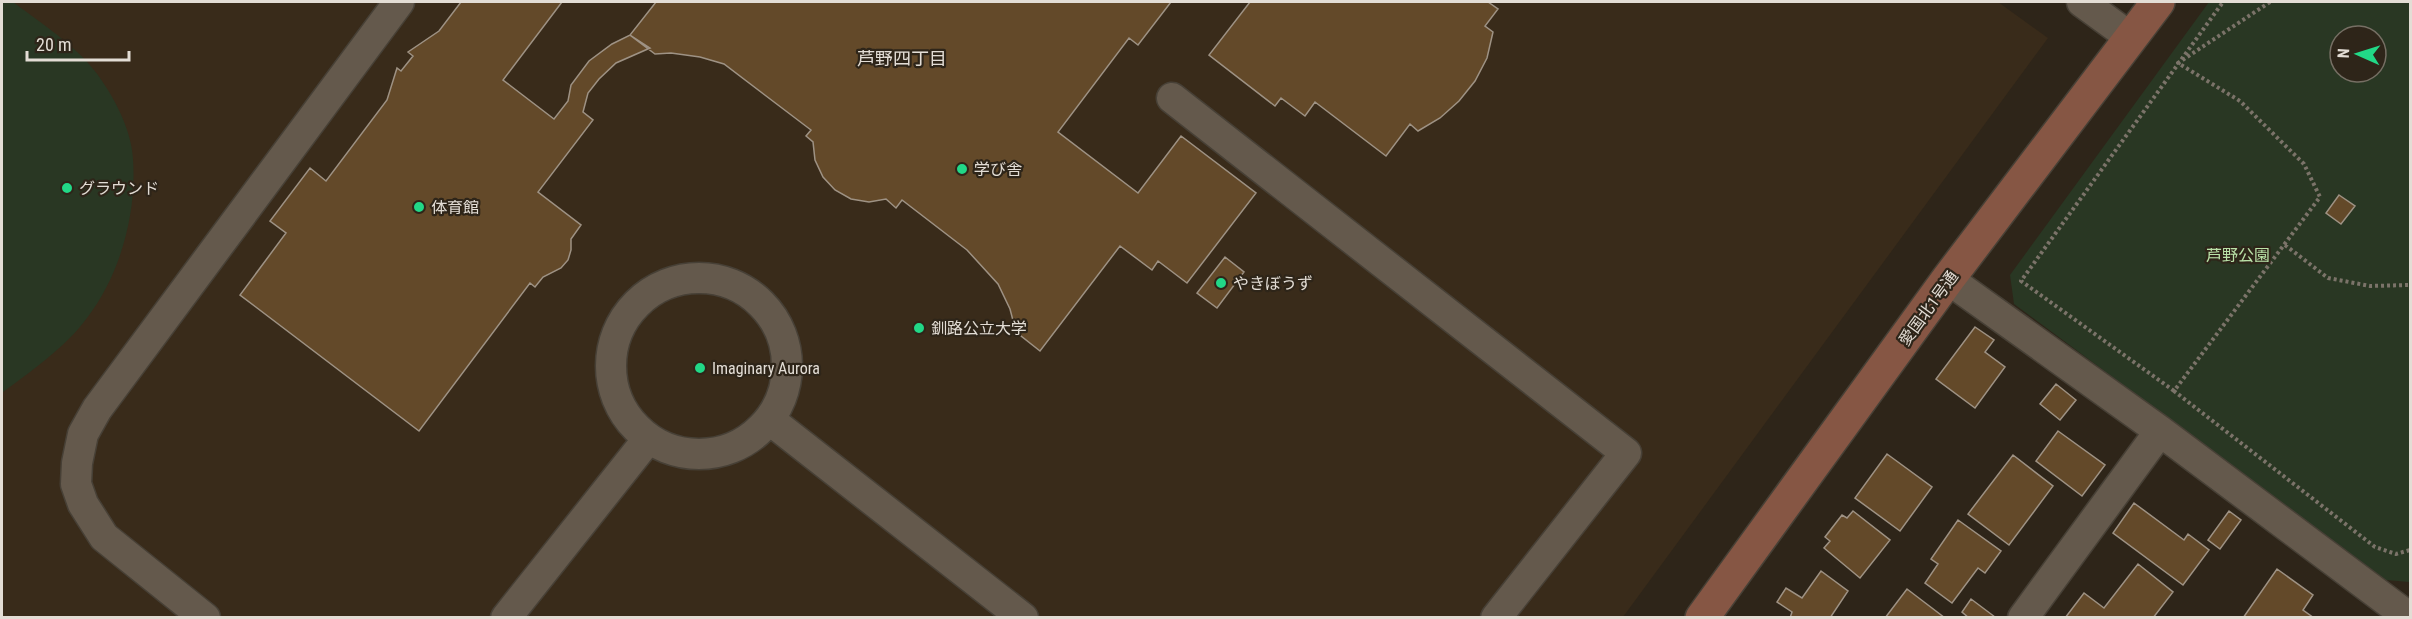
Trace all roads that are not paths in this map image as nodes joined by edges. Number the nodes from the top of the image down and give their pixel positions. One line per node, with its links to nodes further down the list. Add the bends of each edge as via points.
1 (399, 2): 10 (street, via 98,409 83,435 76,484 83,504 104,537)
2 (2082, 2): 4 (street)
3 (2158, 2): 4 (street, 愛国北1号通)
4 (2130, 37): 6 (street, 愛国北1号通)
5 (1172, 98): 13 (street, via 1626,453)
6 (1948, 279): 8 (street); 14 (street, 愛国北1号通)
7 (770, 420): 9 (street, via 740,446 711,454 674,452); 9 (street, via 786,387 787,355 773,317 753,296 723,281 693,278 663,286 635,306 616,337 611,373 622,409); 12 (street)
8 (2160, 431): 15 (street); 16 (street)
9 (648, 439): 11 (street)
10 (205, 618)
11 (506, 618)
12 (1023, 618)
13 (1496, 618)
14 (1702, 618)
15 (2023, 618)
16 (2410, 618)

